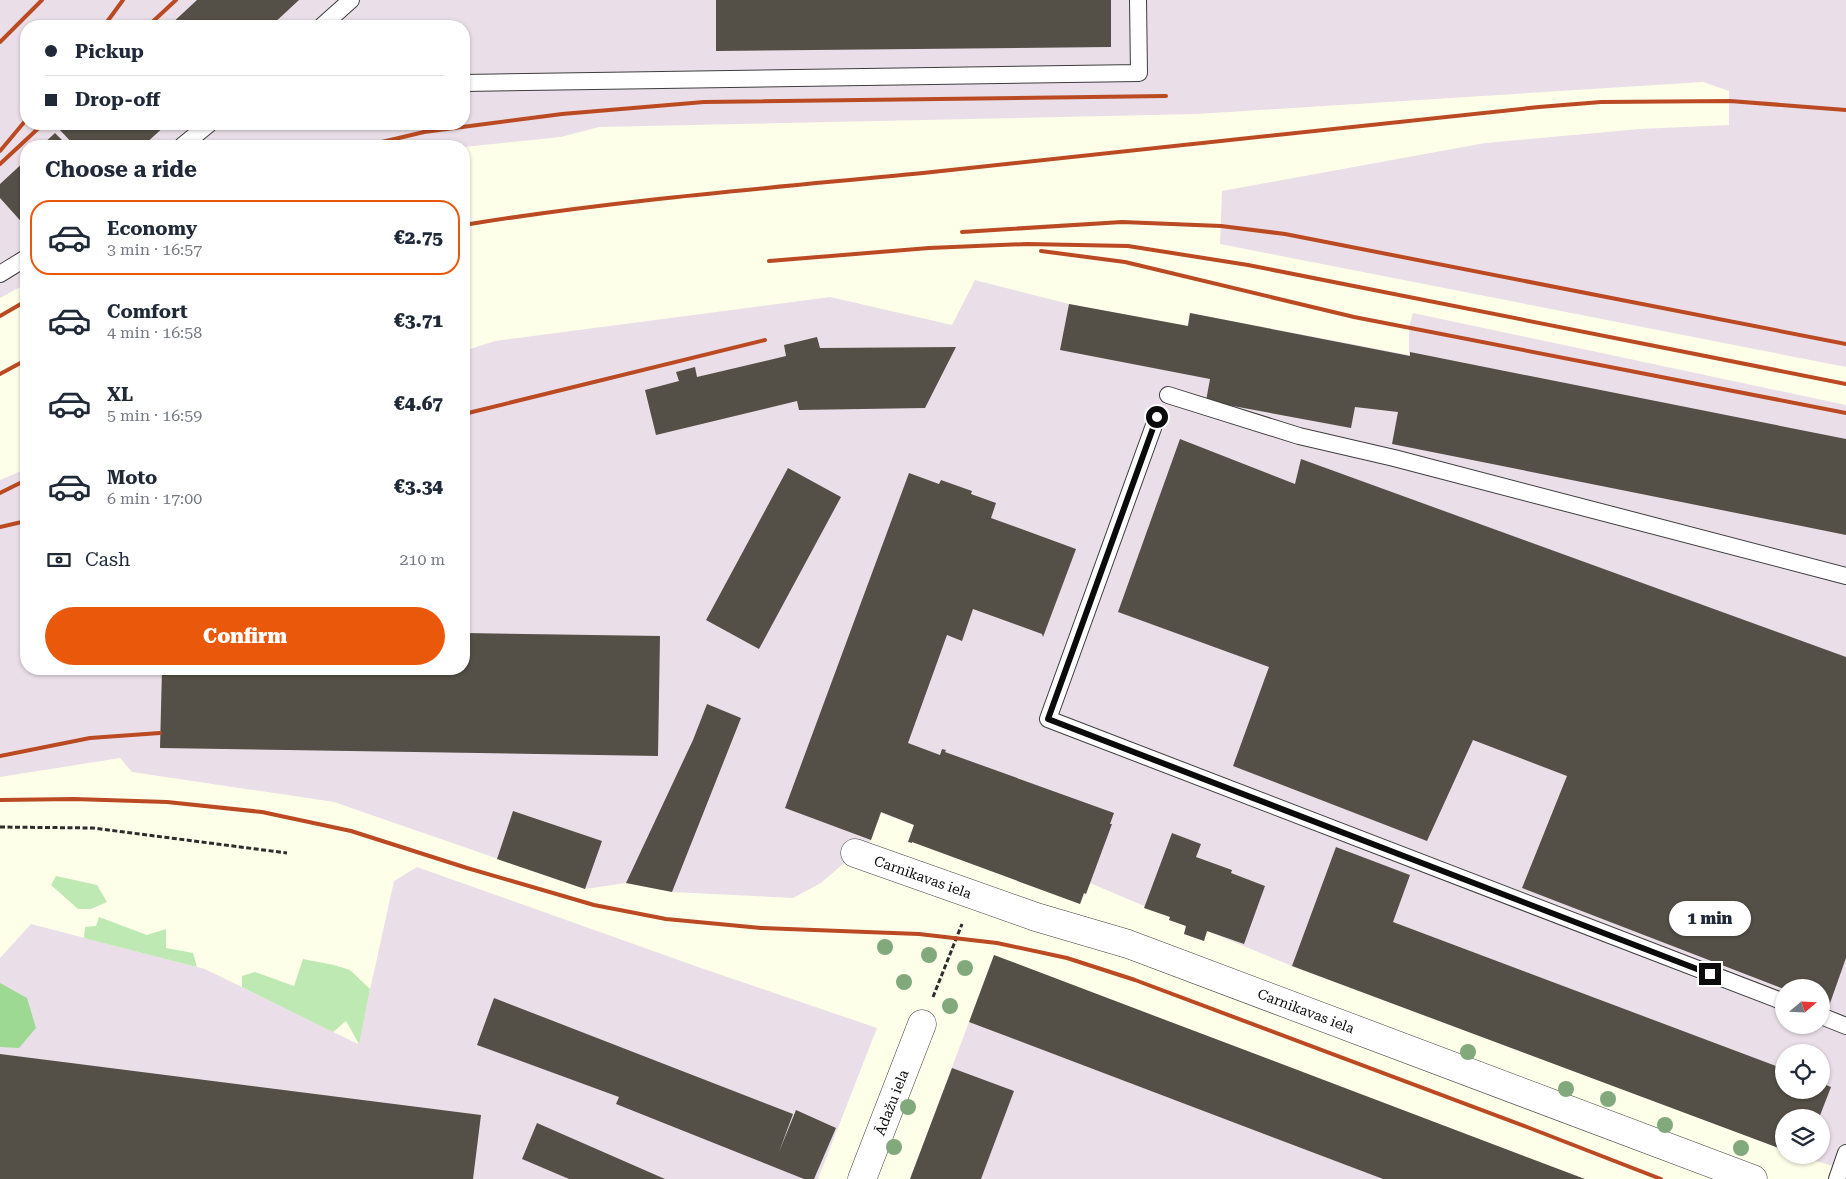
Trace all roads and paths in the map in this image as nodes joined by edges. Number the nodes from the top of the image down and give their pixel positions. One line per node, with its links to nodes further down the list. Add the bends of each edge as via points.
1 (351, 0): 3 (lane)
2 (1138, 0): 4 (lane, via 1139,73)
3 (329, 20)
4 (470, 83)
5 (202, 130): 6 (lane)
6 (189, 140)
7 (20, 262): 8 (lane)
8 (0, 274)
9 (1168, 395): 11 (lane, via 1299,436)
10 (1157, 417): 16 (lane, via 1048,719)
11 (1846, 576)
12 (0, 827): 13 (path, via 93,828)
13 (287, 853)
14 (855, 854): 15 (street, Carnikavas iela)
15 (973, 895): 18 (path); 22 (street, Carnikavas iela, via 1128,944)
16 (1775, 999)
17 (1830, 1020): 19 (lane)
18 (922, 1024): 21 (street, Ādažu iela)
19 (1846, 1026)
20 (1846, 1153): 23 (lane)
21 (862, 1179)
22 (1753, 1179)
23 (1837, 1179)

